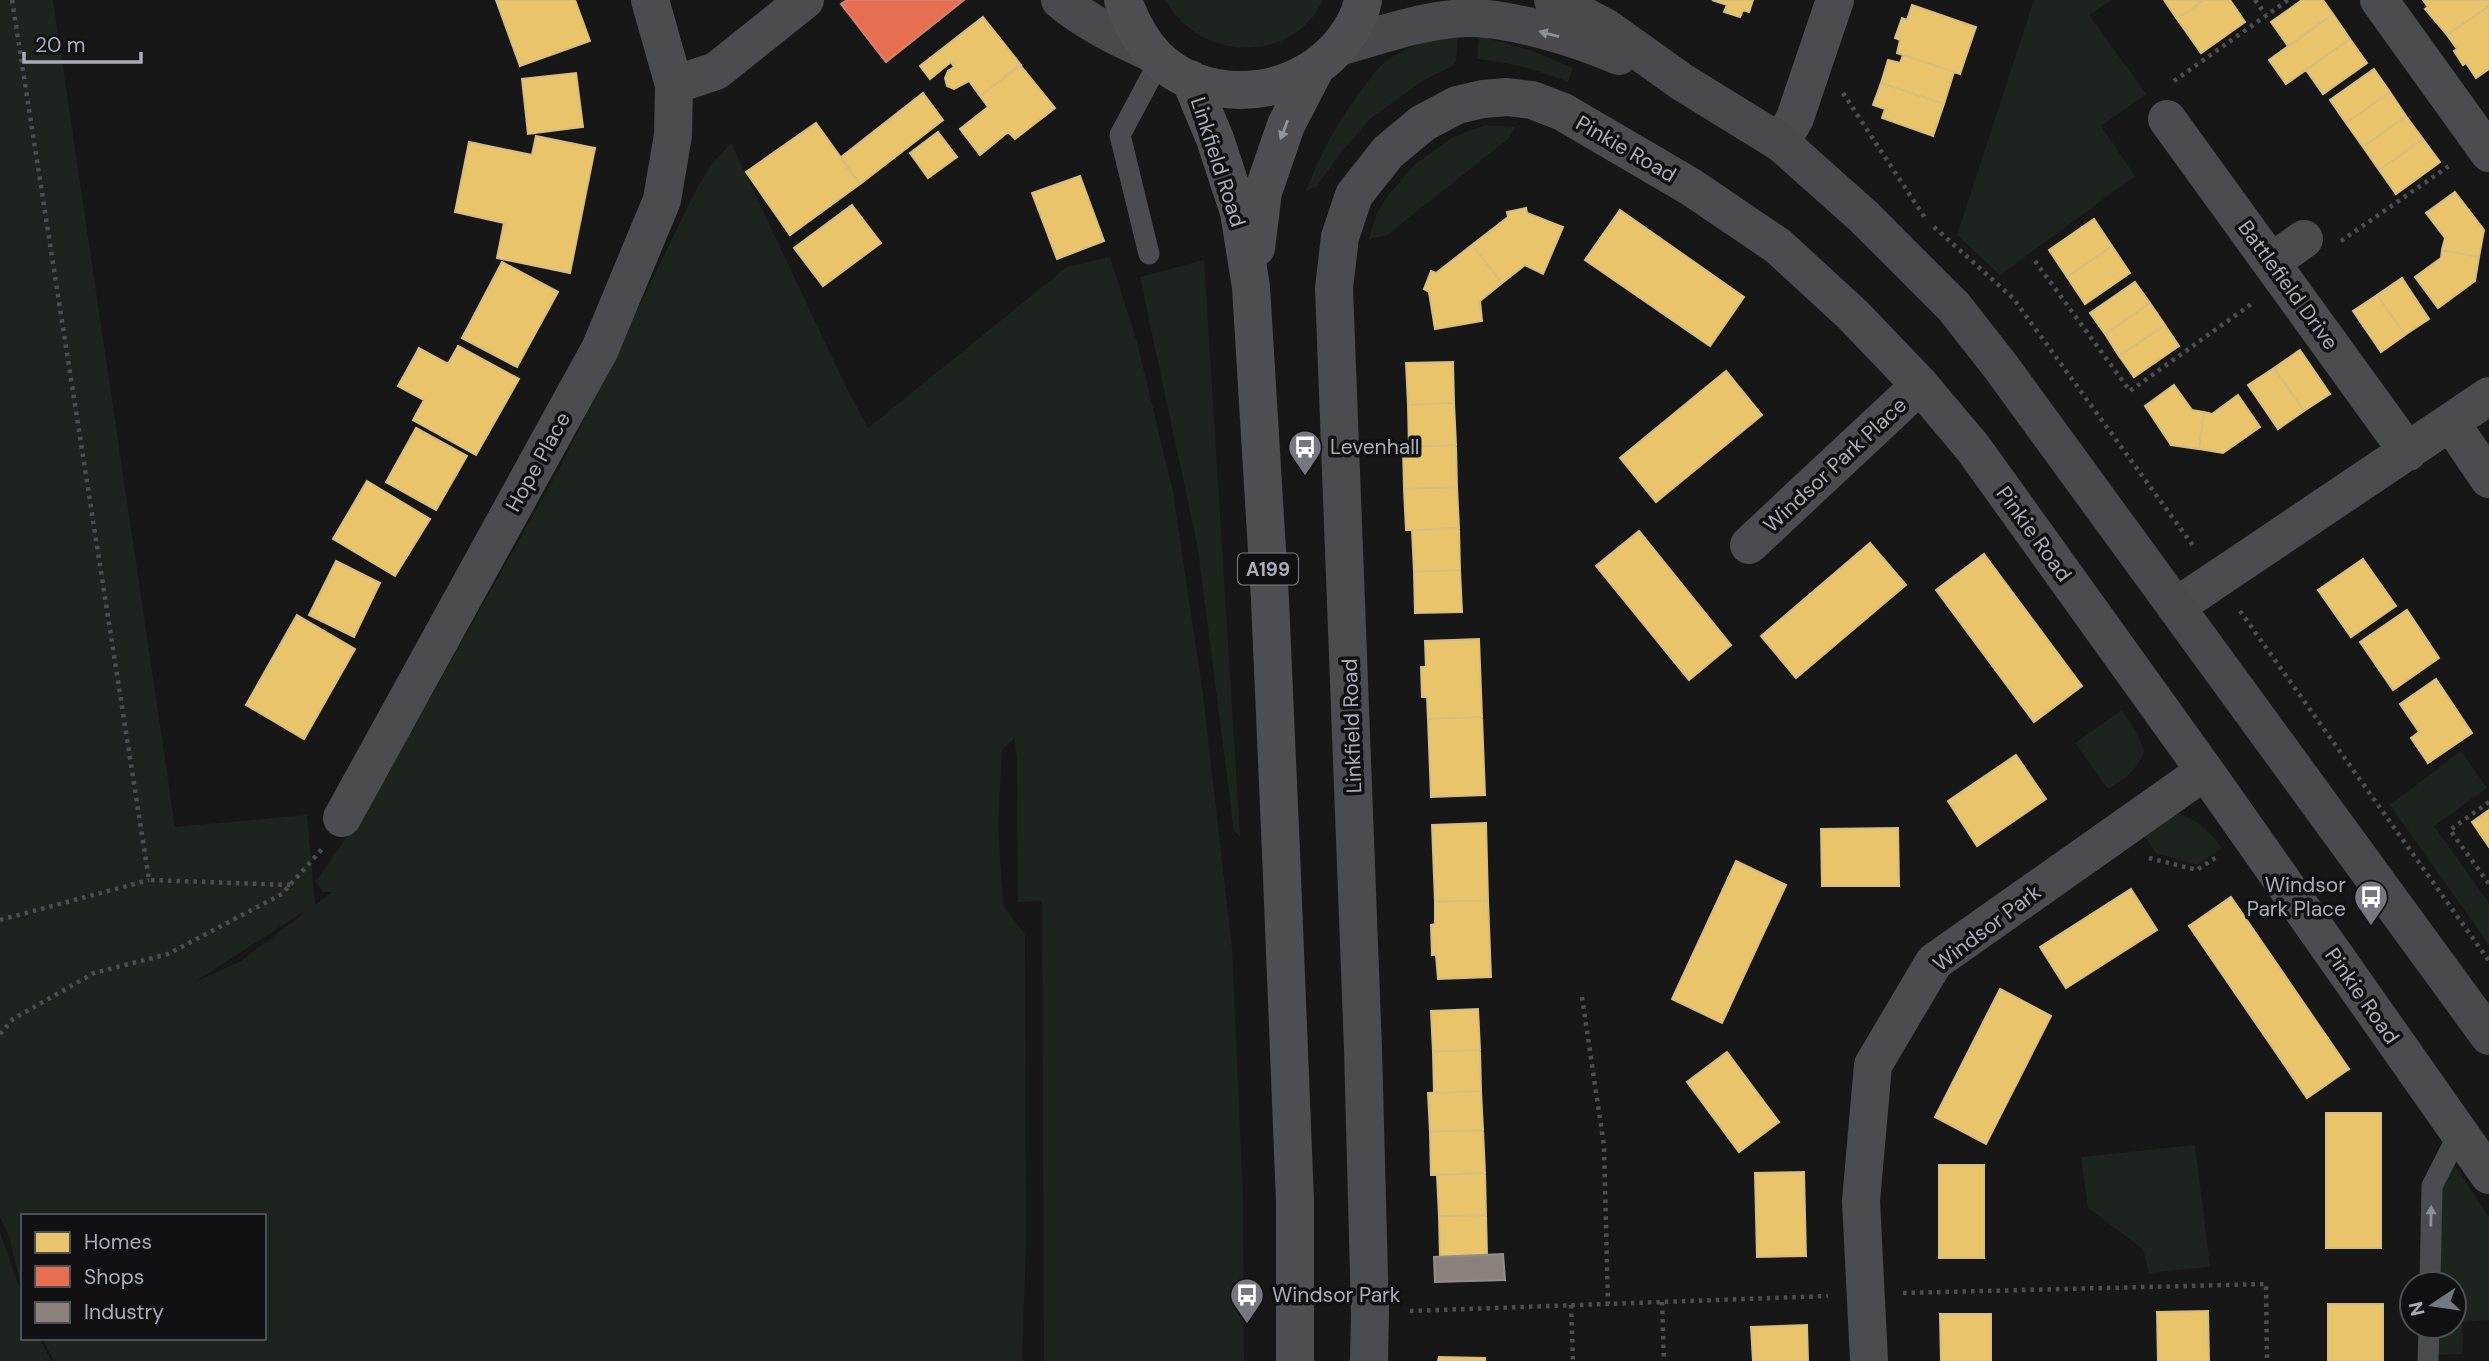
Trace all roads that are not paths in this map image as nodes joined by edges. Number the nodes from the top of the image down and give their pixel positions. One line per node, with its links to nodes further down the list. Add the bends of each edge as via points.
1 (650, 0): 12 (street, Hope Place)
2 (805, 0): 12 (street, via 716,71)
3 (1060, 0): 10 (main road)
4 (1123, 0): 10 (main road, A199, via 1130,21)
5 (1363, 0): 9 (main road, A199, via 1361,11)
6 (1553, 0): 11 (main road, via 1605,27)
7 (1835, 0): 15 (street, via 1795,118)
8 (2379, 0): 16 (street)
9 (1327, 58): 10 (main road, via 1286,84 1254,91 1221,89); 11 (main road, one-way to 9, via 1595,46 1514,24 1468,18 1416,24); 20 (main road, Linkfield Road / A199, one-way to 20, via 1286,125 1263,192)
10 (1167, 64): 18 (lane, via 1120,135); 20 (main road, Linkfield Road / A199, via 1215,139 1239,212)
11 (1682, 82): 15 (main road)
12 (674, 85): 29 (street, Hope Place, via 673,135 662,200 600,349)
13 (2167, 118): 19 (street, Battlefield Drive)
14 (1423, 123): 21 (street, Pinkie Road, via 1457,105 1483,99 1532,100 1563,111 1691,187 1778,246); 36 (street, Linkfield Road, via 1388,152 1354,195 1340,237 1334,288 1363,1049)
15 (1781, 144): 27 (main road, via 1863,216 1954,307)
16 (2489, 153)
17 (2304, 239): 19 (street)
18 (1149, 254)
19 (2272, 262): 24 (street, Battlefield Drive)
20 (1251, 287): 35 (main road, Linkfield Road / A199, via 1286,977 1295,1200)
21 (1920, 385): 26 (street, Windsor Park Place); 28 (street, Pinkie Road, via 1973,448)
22 (2489, 396): 23 (street)
23 (2451, 423): 24 (street); 25 (street)
24 (2408, 452): 27 (street)
25 (2489, 479)
26 (1749, 545)
27 (2176, 606): 30 (main road)
28 (2204, 771): 31 (street, Pinkie Road); 37 (street, Windsor Park, via 1934,962 1873,1065 1861,1201)
29 (342, 818)
30 (2489, 1036)
31 (2459, 1133): 32 (street, Pinkie Road); 33 (lane, one-way to 31, via 2432,1186)
32 (2489, 1175)
33 (2430, 1270)
34 (2429, 1340): 38 (lane)
35 (1295, 1361)
36 (1369, 1361)
37 (1869, 1361)
38 (2428, 1361)

